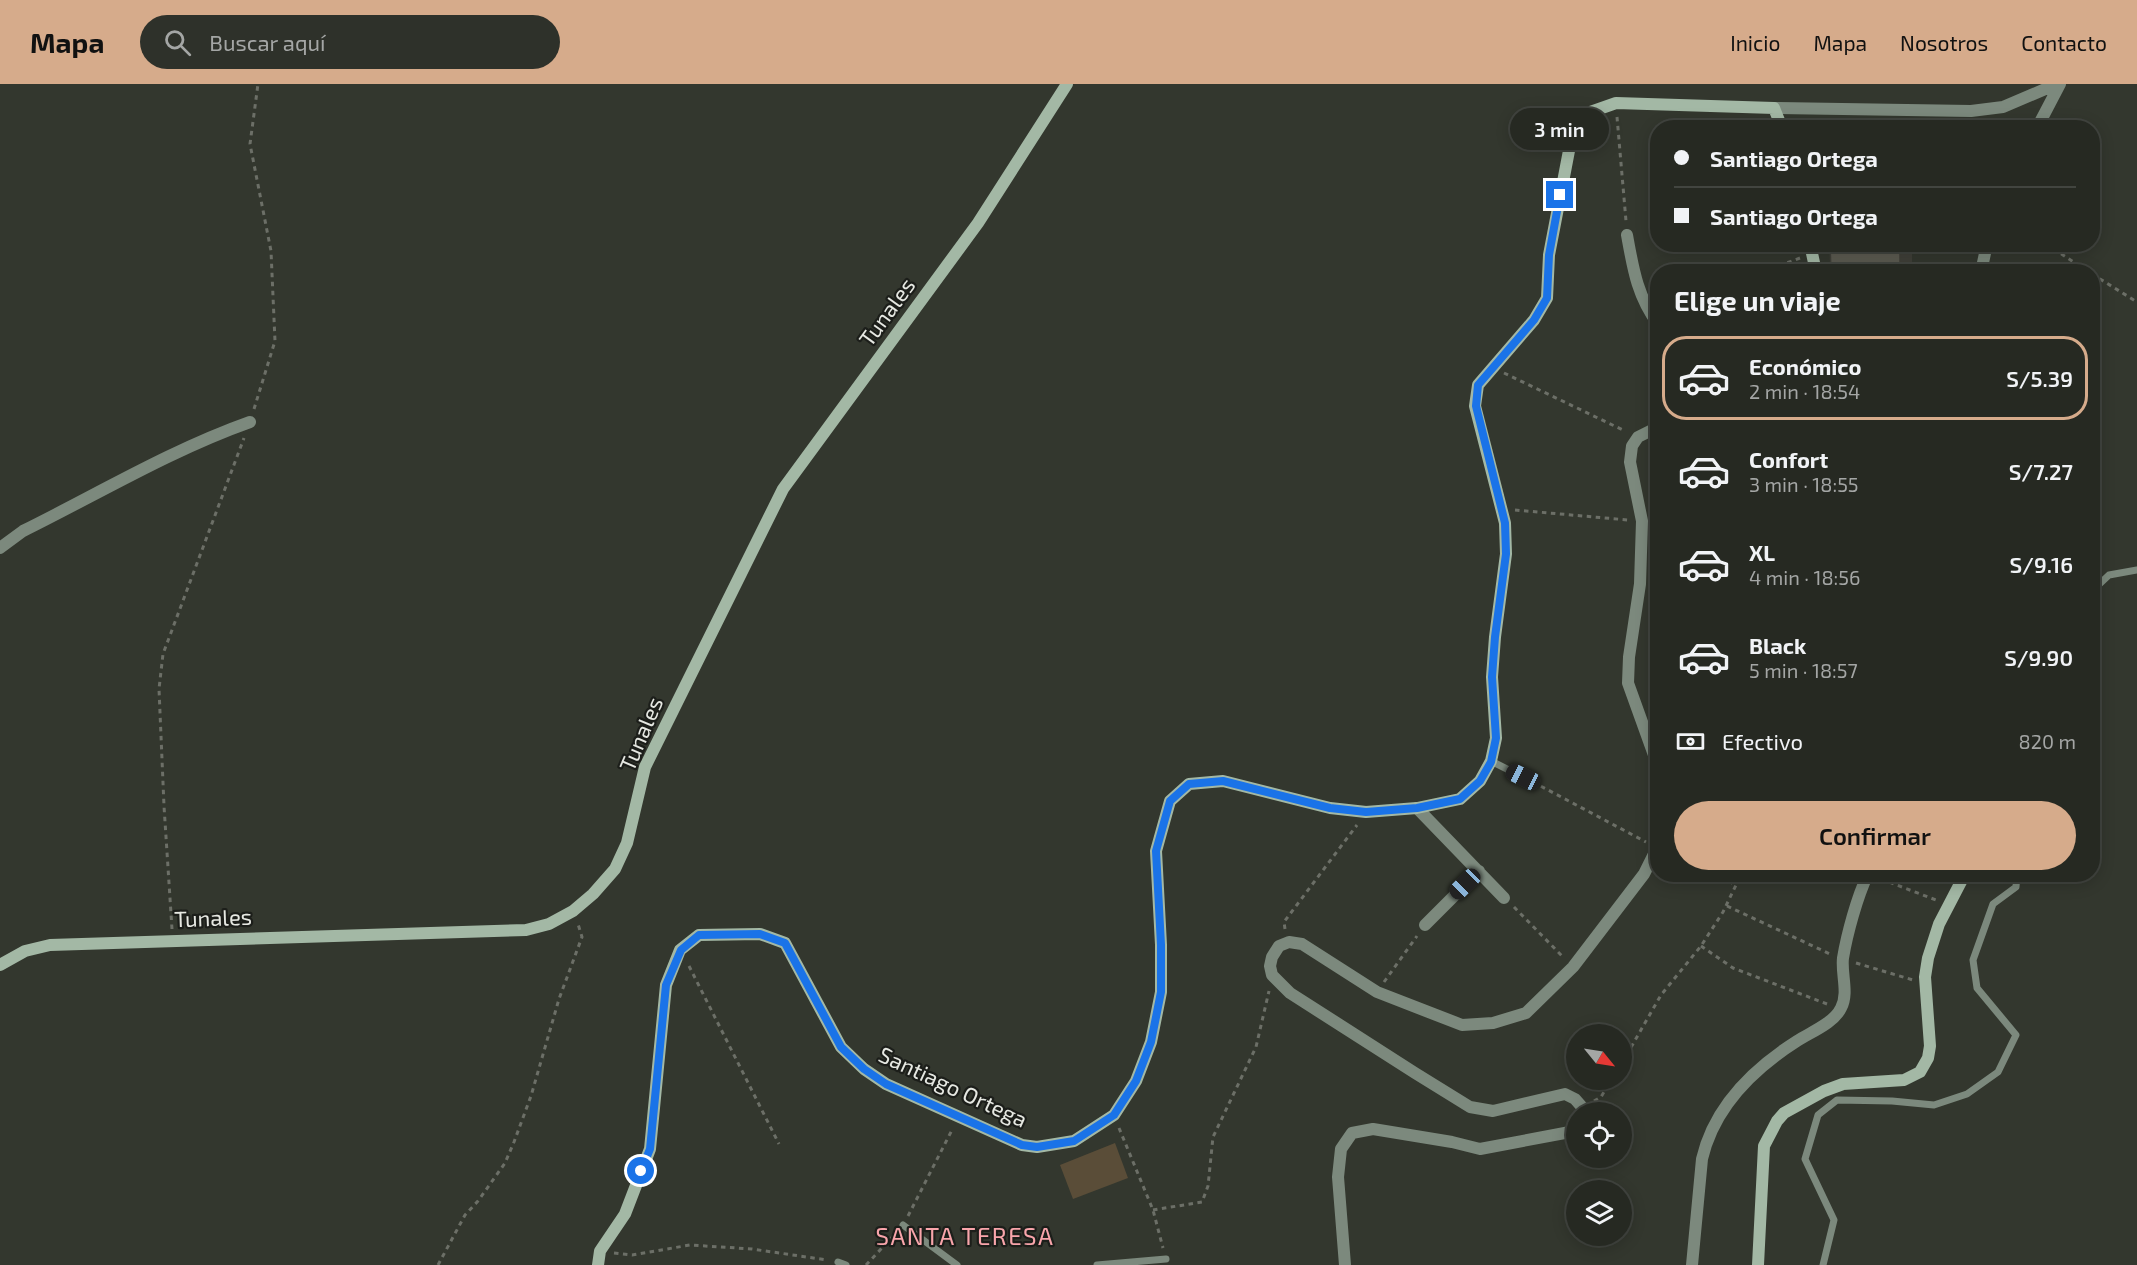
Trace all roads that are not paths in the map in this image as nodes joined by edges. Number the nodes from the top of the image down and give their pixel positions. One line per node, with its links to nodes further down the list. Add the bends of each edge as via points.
1 (1067, 84): 24 (street, Tunales, via 978,223 783,489 645,767 627,843 615,868 573,911 549,924 525,930 50,945 25,951)
2 (2059, 84): 3 (street, via 2003,107 1971,111); 5 (street)
3 (1774, 108): 4 (street); 14 (street, Santiago Ortega, via 1616,103 1579,116 1549,255 1547,298 1534,320 1478,385 1476,406 1505,523 1506,554 1492,677 1496,738)
4 (1779, 120)
5 (2041, 120)
6 (1627, 235): 7 (street, via 1634,277)
7 (1650, 314)
8 (250, 422): 10 (street, via 216,434 23,531)
9 (1650, 430): 13 (street, via 1632,446 1630,462 1642,521 1640,584 1628,683)
10 (0, 548)
11 (2137, 570): 12 (lane, via 2109,575)
12 (2100, 583)
13 (1650, 744)
14 (1491, 762): 15 (lane); 16 (street, Santiago Ortega, via 1480,781 1460,799)
15 (1523, 777)
16 (1417, 808): 18 (street); 30 (street, Santiago Ortega, via 1366,812 1330,808 1223,781 1189,784 1170,801 1156,851 1161,992 1151,1042 1136,1081 1114,1115 1074,1141 1037,1147 1014,1142 886,1084 841,1047 785,943 760,934 699,935 681,950 666,985 650,1149 625,1214 600,1251)
17 (1650, 862): 25 (street, via 1573,967 1526,1013 1493,1023 1462,1025 1377,992 1302,944 1288,942 1279,946 1272,957 1272,975 1290,993 1470,1107 1493,1111 1565,1094)
18 (1479, 871): 22 (street); 23 (street)
19 (1868, 882): 35 (street, via 1861,889 1843,959 1841,1010 1794,1042 1733,1093 1705,1145)
20 (1961, 882): 36 (street, via 1939,924 1928,958 1928,1058 1920,1072 1904,1080 1843,1084 1824,1090 1777,1121 1764,1146)
21 (2016, 882): 37 (lane, via 2016,887 1993,904 1973,960 1977,988 2016,1035 1998,1072 1967,1094 1934,1106 1837,1100 1818,1115 1804,1159 1834,1220)
22 (1504, 898)
23 (1425, 925)
24 (0, 965)
25 (1577, 1102)
26 (1566, 1133): 34 (street, via 1480,1149 1373,1129 1352,1134 1341,1149 1338,1177)
27 (903, 1226): 32 (lane)
28 (1166, 1259): 33 (lane)
29 (838, 1262): 31 (lane)
30 (598, 1265)
31 (846, 1265)
32 (957, 1265)
33 (1097, 1265)
34 (1345, 1265)
35 (1692, 1265)
36 (1758, 1265)
37 (1823, 1265)

